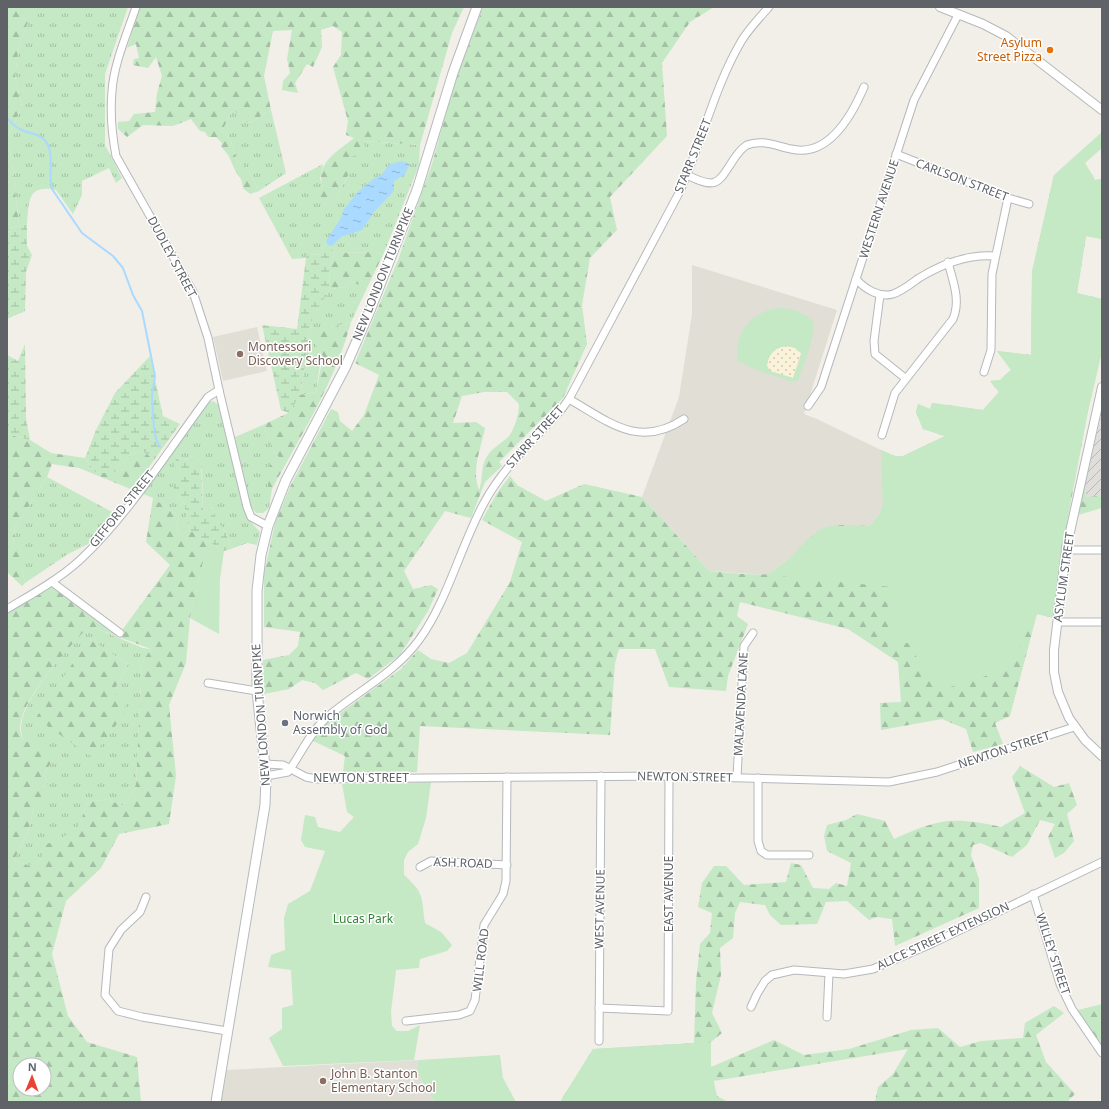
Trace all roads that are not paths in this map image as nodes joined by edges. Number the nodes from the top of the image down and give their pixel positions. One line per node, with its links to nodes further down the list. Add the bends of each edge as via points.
1 (136, 7): 19 (street, DUDLEY STREET, via 112,90 112,136 116,156 193,292 208,338)
2 (477, 7): 24 (main road, NEW LONDON TURNPIKE, via 416,190 369,313 345,368 286,480)
3 (769, 7): 9 (street, STARR STREET, via 743,39 729,65)
4 (940, 7): 5 (street)
5 (958, 15): 7 (street, via 1006,36); 8 (street, WESTERN AVENUE, via 914,100)
6 (864, 87): 9 (street, via 852,114 819,147 794,150 770,143 754,143 739,151 715,183 706,184)
7 (1102, 110)
8 (896, 154): 10 (street, CARLSON STREET); 14 (street, WESTERN AVENUE)
9 (687, 175): 20 (street, STARR STREET)
10 (1008, 198): 11 (street, CARLSON STREET); 12 (street)
11 (1029, 204)
12 (995, 256): 13 (street); 16 (street, via 992,274 991,350)
13 (948, 262): 15 (street, via 894,294); 17 (street, via 957,310 953,320)
14 (856, 279): 15 (street); 21 (street, WESTERN AVENUE, via 821,387)
15 (880, 295): 17 (street, via 874,342 875,354)
16 (984, 372)
17 (905, 378): 23 (street, via 895,393)
18 (1102, 387): 25 (street, ASYLUM STREET)
19 (219, 390): 24 (street, DUDLEY STREET, via 247,507 252,517); 27 (street, GIFFORD STREET, via 208,397 102,538)
20 (569, 399): 22 (street, via 619,428 635,432 662,430); 38 (street, STARR STREET, via 500,475 483,504 434,615 420,639 403,661 319,726 304,744)
21 (808, 406)
22 (684, 419)
23 (882, 435)
24 (268, 526): 34 (main road, NEW LONDON TURNPIKE, via 261,555 257,591)
25 (1066, 550): 26 (street); 29 (street, ASYLUM STREET)
26 (1102, 550)
27 (52, 582): 28 (street, GIFFORD STREET); 31 (street)
28 (7, 609)
29 (1058, 622): 30 (street); 35 (street, ASYLUM STREET, via 1054,672 1061,702)
30 (1102, 622)
31 (120, 633)
32 (754, 633): 43 (street, MALAVENDA LANE, via 744,646)
33 (208, 683): 34 (street)
34 (257, 691): 37 (main road, NEW LONDON TURNPIKE)
35 (1074, 727): 36 (street, ASYLUM STREET); 44 (street, NEWTON STREET, via 937,772 901,781)
36 (1102, 756)
37 (265, 764): 38 (street, via 279,764); 39 (main road, NEW LONDON TURNPIKE)
38 (290, 769): 39 (street, via 285,774); 40 (street, NEWTON STREET, via 316,779)
39 (266, 776): 56 (main road, NEW LONDON TURNPIKE, via 265,805)
40 (507, 776): 41 (street, NEWTON STREET); 47 (street, WILL ROAD)
41 (601, 776): 42 (street, NEWTON STREET); 52 (street, WEST AVENUE)
42 (668, 776): 43 (street, NEWTON STREET); 52 (street, EAST AVENUE, via 668,1011)
43 (737, 777): 44 (street, NEWTON STREET)
44 (758, 778): 45 (street, via 758,841 761,851 767,855)
45 (809, 855)
46 (1102, 862): 49 (street, ALICE STREET EXTENSION)
47 (508, 865): 48 (street, ASH ROAD, via 431,861); 55 (street, WILL ROAD, via 502,894 484,925 476,1000 470,1011 459,1015)
48 (420, 867)
49 (1033, 894): 51 (street, ALICE STREET EXTENSION, via 873,969); 58 (street, WILLEY STREET, via 1060,984 1072,1009)
50 (146, 897): 56 (street, via 140,912 121,930 109,949 105,995 118,1011)
51 (829, 973): 53 (street, ALICE STREET EXTENSION, via 794,970 772,975 765,981); 54 (street)
52 (599, 1008): 57 (street, WEST AVENUE)
53 (751, 1008)
54 (827, 1017)
55 (406, 1021)
56 (227, 1030): 59 (main road, NEW LONDON TURNPIKE)
57 (600, 1041)
58 (1102, 1053)
59 (216, 1102)

